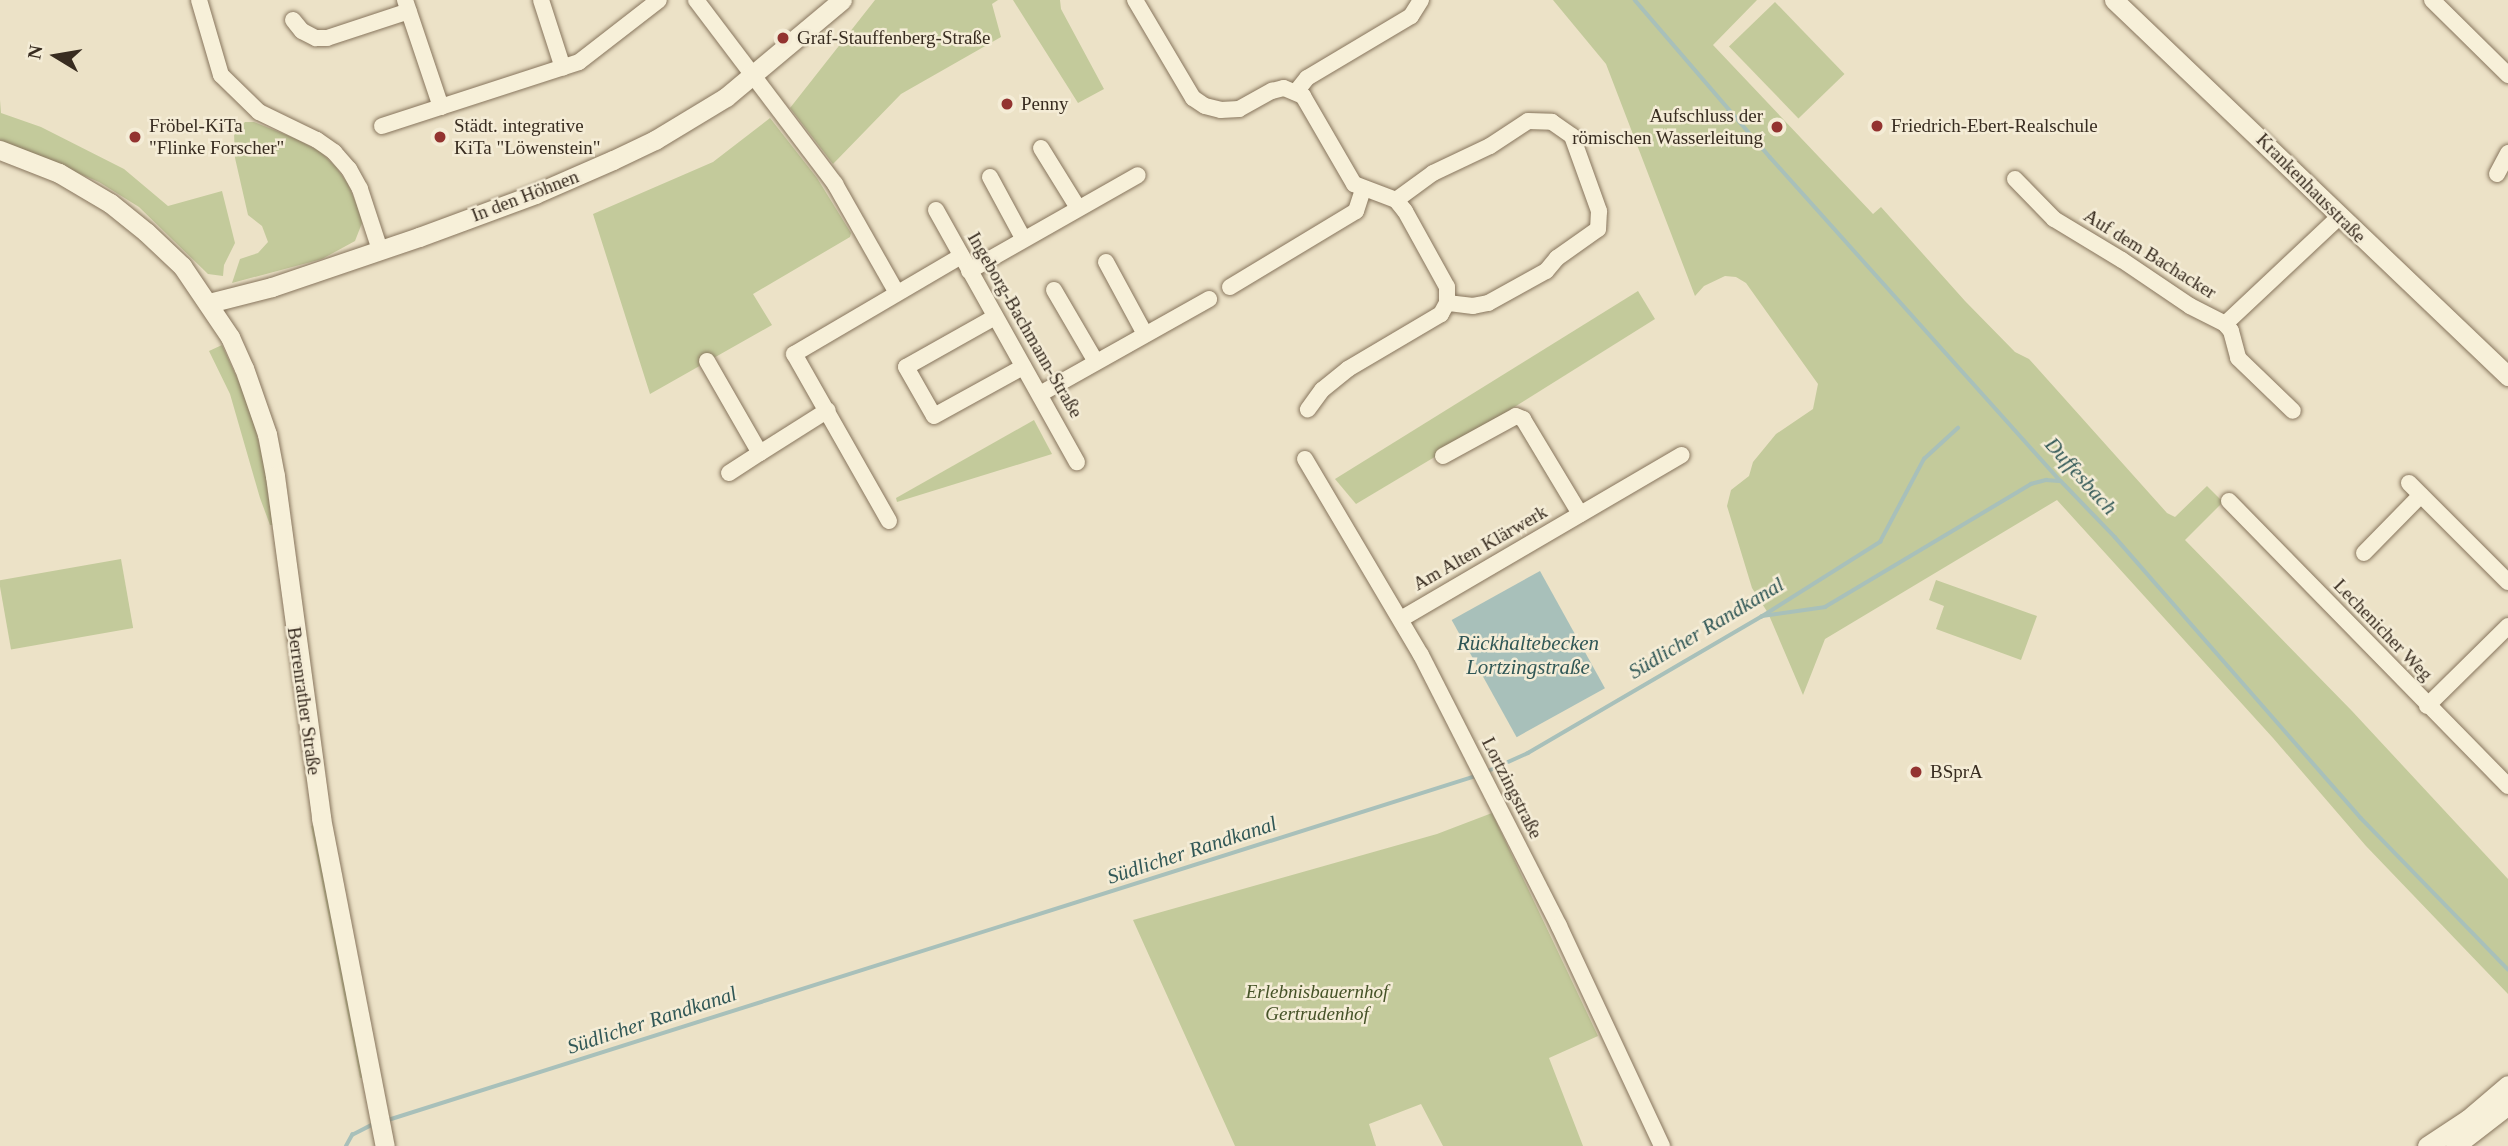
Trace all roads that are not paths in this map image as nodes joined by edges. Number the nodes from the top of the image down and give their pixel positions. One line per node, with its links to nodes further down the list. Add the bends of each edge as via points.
1 (199, 0): 31 (street, via 220,75 259,112 334,152 360,189)
2 (541, 0): 12 (street)
3 (659, 0): 12 (street, via 579,62)
4 (695, 0): 14 (street)
5 (842, 0): 14 (street, In den Höhnen)
6 (1135, 0): 15 (street, via 1193,98 1205,106 1238,109 1272,91)
7 (1420, 0): 15 (street, via 1411,16 1307,78)
8 (2114, 0): 29 (street, Krankenhausstraße)
9 (2432, 0): 13 (street)
10 (407, 6): 11 (street, via 327,38 302,31); 16 (street)
11 (293, 20)
12 (563, 68): 16 (street)
13 (2508, 75)
14 (753, 78): 31 (street, In den Höhnen, via 686,122 613,160 535,194); 36 (street, via 835,184)
15 (1296, 92): 25 (street, via 1303,96 1354,184)
16 (441, 107): 17 (street)
17 (382, 126)
18 (1041, 148): 27 (street)
19 (0, 150): 38 (street, Berrenrather Straße, via 59,173 110,203 182,266)
20 (2508, 153): 21 (street)
21 (2497, 174)
22 (1138, 175): 27 (street)
23 (990, 177): 30 (street)
24 (2015, 179): 41 (street, Auf dem Bachacker, via 2054,219)
25 (1363, 189): 26 (street); 34 (street, via 1356,211)
26 (1396, 200): 39 (street, via 1447,287); 39 (street, via 1433,173 1490,146 1528,121 1552,122 1572,136 1599,211 1598,229 1546,271 1488,303)
27 (1078, 208): 30 (street)
28 (936, 210): 33 (street, Ingeborg-Bachmann-Straße)
29 (2340, 216): 41 (street, Auf dem Bachacker); 46 (street, Krankenhausstraße)
30 (1023, 238): 33 (street)
31 (380, 250): 38 (street, In den Höhnen)
32 (1106, 262): 42 (street)
33 (965, 263): 36 (street); 40 (street, Ingeborg-Bachmann-Straße)
34 (1230, 287)
35 (1054, 290): 44 (street)
36 (897, 293): 49 (street, via 794,354)
37 (1209, 299): 42 (street)
38 (209, 303): 68 (street, Berrenrather Straße, via 244,368 267,434 321,818)
39 (1447, 303): 48 (street, via 1441,314 1348,369 1322,390)
40 (995, 317): 45 (street, Ingeborg-Bachmann-Straße); 45 (street, via 906,368 933,416)
41 (2225, 324): 50 (street, Auf dem Bachacker, via 2238,358)
42 (1145, 334): 44 (street)
43 (707, 361): 51 (street)
44 (1096, 362): 47 (street)
45 (1023, 366): 47 (street, Ingeborg-Bachmann-Straße)
46 (2505, 370)
47 (1040, 394): 55 (street, Ingeborg-Bachmann-Straße)
48 (1308, 409)
49 (828, 410): 51 (street); 59 (street)
50 (2292, 411)
51 (760, 453): 56 (street)
52 (1682, 455): 58 (street, Am Alten Klärwerk)
53 (1443, 456): 58 (street, Am Alten Klärwerk, via 1516,416 1523,419)
54 (1305, 458): 62 (street, Lortzingstraße)
55 (1077, 462)
56 (729, 473)
57 (2229, 501): 64 (street, Lechenicher Weg)
58 (1580, 514): 62 (street, Am Alten Klärwerk)
59 (889, 521)
60 (2364, 553): 61 (street, via 2415,489)
61 (2508, 582)
62 (1401, 620): 69 (street, Lortzingstraße, via 1559,926)
63 (2508, 626): 64 (street)
64 (2427, 706): 65 (street, Lechenicher Weg)
65 (2508, 786)
66 (2508, 1085): 70 (street)
67 (2508, 1105): 71 (street)
68 (384, 1142)
69 (1662, 1146)
70 (2427, 1146)
71 (2455, 1146)

